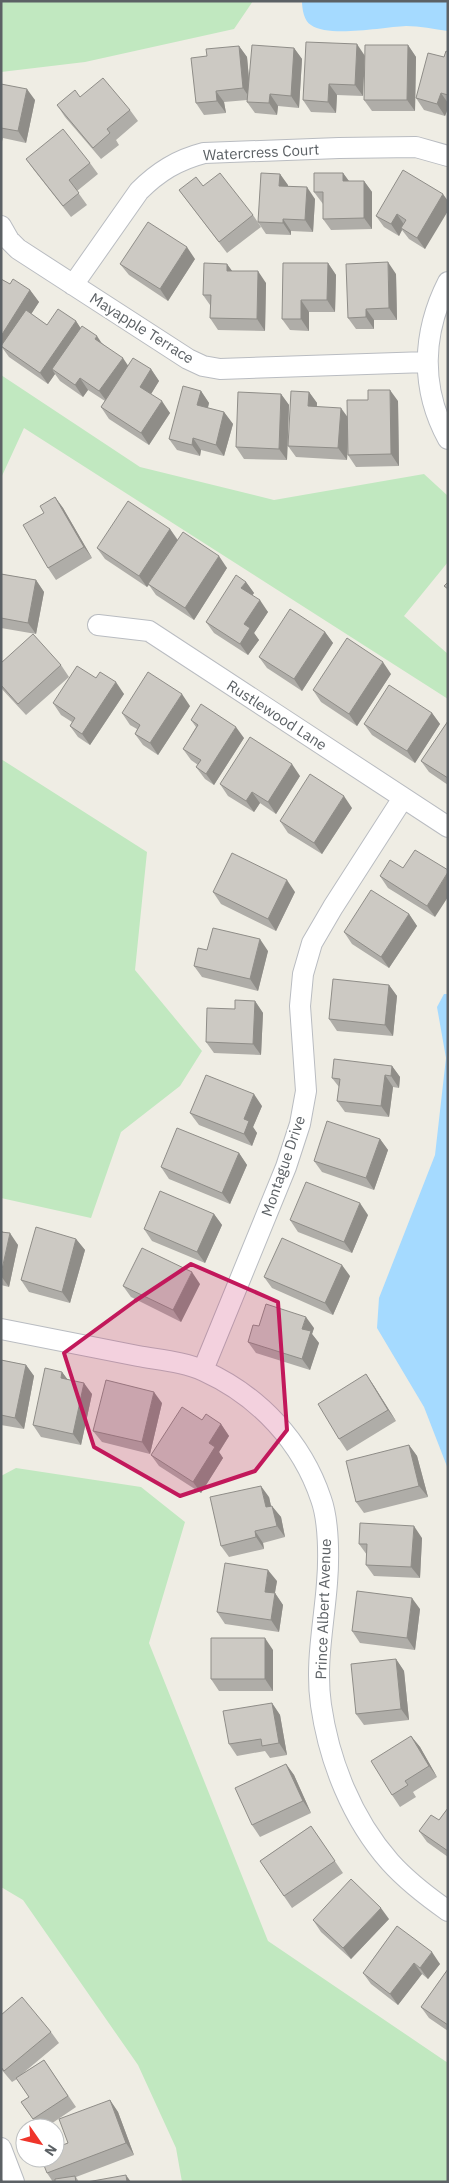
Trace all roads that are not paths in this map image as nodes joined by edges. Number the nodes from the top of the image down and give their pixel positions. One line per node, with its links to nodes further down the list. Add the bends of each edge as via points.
1 (448, 156): 4 (street, Watercress Court, via 416,147 204,152 187,157 172,164 139,191)
2 (1, 226): 4 (street, Mayapple Terrace, via 18,249)
3 (448, 282): 5 (street, via 438,300 431,325)
4 (73, 285): 5 (street, Mayapple Terrace, via 204,366 220,369)
5 (427, 362): 6 (street, via 429,388)
6 (448, 438)
7 (98, 625): 8 (street, Rustlewood Lane, via 149,632)
8 (403, 798): 9 (street, Rustlewood Lane); 11 (street, Montague Drive, via 312,943 303,974 300,1006 306,1091 300,1124 286,1168)
9 (448, 827)
10 (1, 1329): 11 (street, Prince Albert Avenue)
11 (203, 1370): 12 (street, Prince Albert Avenue, via 251,1399 280,1425 303,1460 322,1500 328,1546 318,1657 321,1704 329,1749 366,1828 390,1862)
12 (448, 1912)
13 (1, 2148): 14 (street)
14 (14, 2182)

